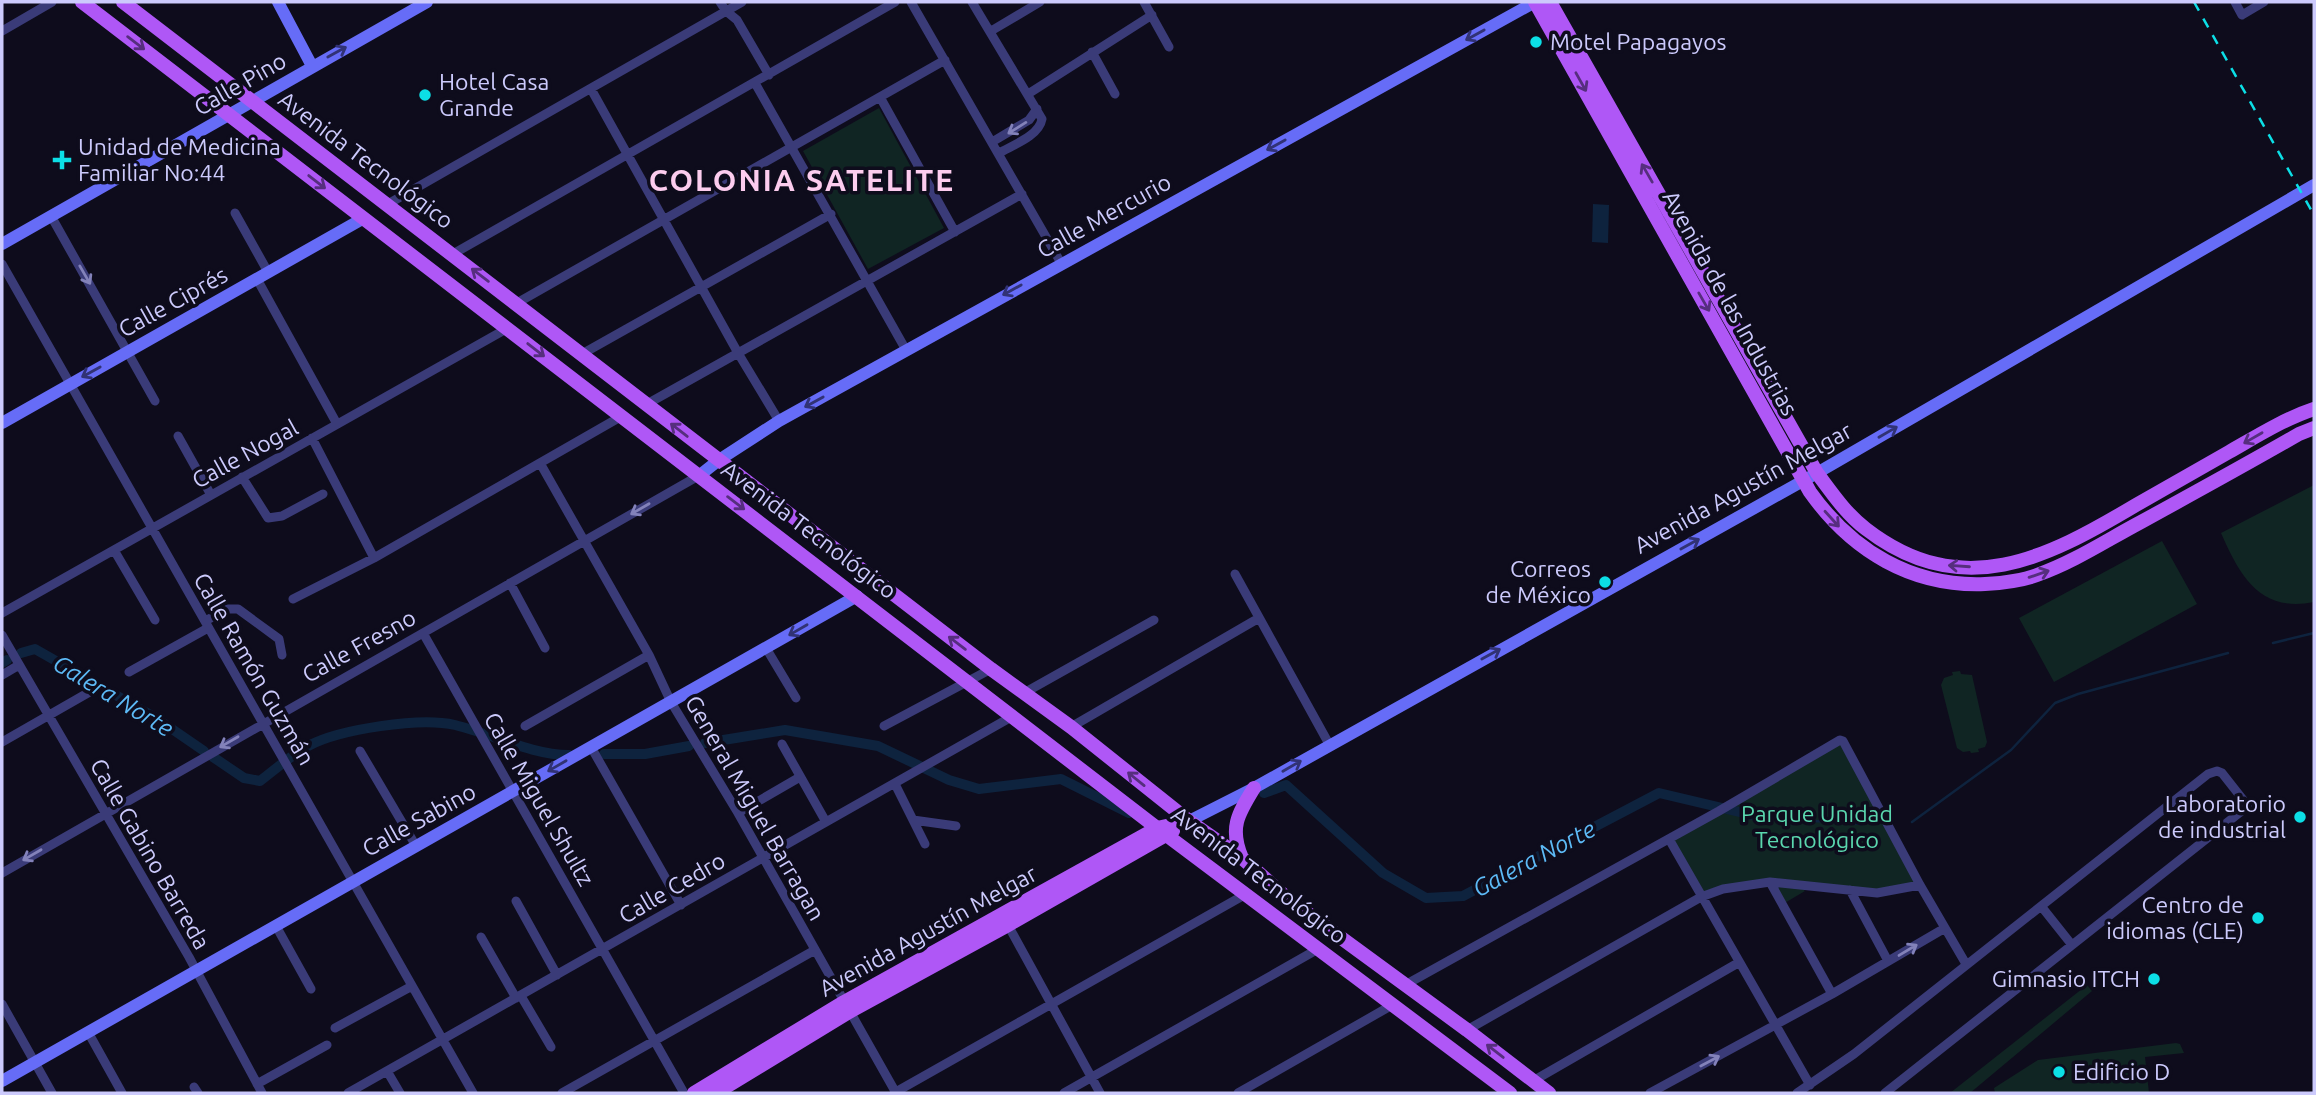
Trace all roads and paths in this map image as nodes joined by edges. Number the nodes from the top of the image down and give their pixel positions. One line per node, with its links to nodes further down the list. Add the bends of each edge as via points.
1 (52, 2): 19 (street)
2 (82, 2): 34 (main road, Avenida Tecnológico, one-way to 34)
3 (123, 2): 32 (main road, Avenida Tecnológico)
4 (278, 2): 25 (main road)
5 (427, 2): 25 (main road, Calle Pino, one-way to 5)
6 (720, 2): 17 (street)
7 (742, 2): 17 (street)
8 (895, 2): 26 (street)
9 (911, 2): 24 (street)
10 (972, 2): 20 (street)
11 (1040, 2): 20 (street)
12 (1144, 2): 18 (street)
13 (1535, 2): 21 (main road, Avenida de las Industrias); 51 (main road, Calle Mercurio, one-way to 51)
14 (1550, 2): 21 (main road, Avenida de las Industrias)
15 (2235, 2): 16 (street, via 2242,15)
16 (2264, 2)
17 (726, 11): 26 (street, via 737,20); 28 (street)
18 (1152, 15): 22 (street); 23 (street)
19 (2, 31)
20 (991, 31): 29 (street)
21 (1562, 35): 50 (main road, Avenida de las Industrias)
22 (1169, 47)
23 (1092, 52): 29 (street); 30 (street)
24 (945, 60): 31 (street); 35 (street)
25 (313, 65): 32 (main road, Calle Pino)
26 (769, 75): 27 (street)
27 (755, 83): 36 (street); 38 (street)
28 (591, 89): 38 (street); 41 (street)
29 (1028, 94): 33 (street)
30 (1115, 94)
31 (880, 97): 36 (street); 47 (street)
32 (253, 102): 34 (main road, Calle Pino); 41 (main road, Avenida Tecnológico)
33 (1037, 109): 35 (street, one-way to 35, via 1029,120); 37 (street, via 1041,126)
34 (230, 115): 44 (main road, Calle Pino); 45 (main road, Avenida Tecnológico, one-way to 45)
35 (992, 142): 37 (street)
36 (791, 147): 43 (street); 46 (street)
37 (999, 153): 40 (street)
38 (628, 155): 46 (street); 49 (street)
39 (2314, 185): 75 (main road, Avenida Agustín Melgar, one-way to 39)
40 (1022, 194): 47 (street); 51 (street)
41 (388, 204): 49 (main road, Avenida Tecnológico)
42 (234, 213): 53 (street)
43 (831, 214): 54 (street); 55 (street)
44 (51, 216): 48 (main road, Calle Pino); 59 (street, one-way to 59)
45 (364, 218): 53 (main road, Calle Ciprés); 57 (main road, Avenida Tecnológico)
46 (665, 219): 55 (street); 56 (street)
47 (955, 232): 54 (street)
48 (2, 244)
49 (453, 254): 56 (main road, Avenida Tecnológico, one-way to 49)
50 (1689, 261): 75 (main road, Avenida de las Industrias); 78 (main road, Avenida de las Industrias, one-way to 78)
51 (1061, 263): 58 (main road, Calle Mercurio, one-way to 58)
52 (2, 264): 62 (street, Calle Ramón Guzmán)
53 (262, 276): 59 (main road, Calle Ciprés); 69 (street)
54 (867, 279): 58 (street); 60 (street)
55 (702, 286): 60 (street); 61 (street)
56 (517, 303): 61 (main road, Avenida Tecnológico)
57 (508, 328): 66 (main road, Avenida Tecnológico, one-way to 66); 69 (street, Calle Nogal)
58 (906, 350): 67 (main road, Calle Mercurio, one-way to 67)
59 (128, 351): 62 (main road, Calle Ciprés, one-way to 62); 63 (street)
60 (738, 353): 64 (street); 67 (street)
61 (582, 354): 64 (main road, Avenida Tecnológico)
62 (70, 384): 68 (main road, Calle Ciprés); 81 (street, Calle Ramón Guzmán)
63 (155, 401)
64 (647, 404): 73 (main road, Avenida Tecnológico, one-way to 64)
65 (2314, 409): 75 (main road, Avenida de las Industrias, one-way to 75, via 2272,427 2062,547 1990,567 1930,562 1883,541 1848,513)
66 (622, 416): 74 (street); 76 (main road, Avenida Tecnológico)
67 (779, 421): 73 (main road, Calle Mercurio)
68 (2, 423)
69 (337, 424): 72 (street, Calle Nogal)
70 (2314, 428): 78 (main road, Avenida de las Industrias, one-way to 70, via 1843,532 1894,567 1947,582 2011,581 2035,576 2087,553)
71 (178, 436): 80 (street)
72 (312, 438): 77 (street, Calle Nogal); 84 (street)
73 (719, 460): 76 (main road, Calle Mercurio); 101 (main road, Avenida Tecnológico, one-way to 73)
74 (540, 463): 82 (street, General Miguel Barragan); 84 (street)
75 (1817, 473): 78 (main road, Avenida Agustín Melgar)
76 (700, 475): 82 (street, Calle Fresno, one-way to 82); 87 (main road, Avenida Tecnológico, one-way to 87)
77 (242, 477): 79 (street, via 268,518 282,516); 80 (street, Calle Nogal)
78 (1804, 481): 117 (main road, Avenida Agustín Melgar, one-way to 78)
79 (323, 494)
80 (211, 495): 81 (street, Calle Nogal)
81 (152, 528): 83 (street, Calle Nogal); 93 (street, Calle Ramón Guzmán)
82 (585, 541): 86 (street, Calle Fresno); 99 (street, General Miguel Barragan)
83 (114, 550): 89 (street, Calle Nogal); 91 (street)
84 (374, 558): 88 (street)
85 (1236, 574): 90 (street)
86 (509, 583): 94 (street, Calle Fresno); 96 (street)
87 (857, 596): 97 (main road, Calle Sabino, one-way to 97); 104 (main road, Avenida Tecnológico)
88 (293, 599)
89 (2, 613)
90 (1259, 618): 114 (street); 117 (street)
91 (155, 620)
92 (1154, 620): 106 (street)
93 (206, 624): 98 (street, via 228,609 237,609 279,639); 102 (street); 111 (street, Calle Ramón Guzmán)
94 (423, 633): 111 (street, Calle Fresno); 123 (street, Calle Miguel Shultz)
95 (2, 635): 100 (street, Calle Gabino Barreda)
96 (545, 648)
97 (766, 648): 107 (street); 108 (main road, Calle Sabino)
98 (282, 655)
99 (649, 655): 108 (street, General Miguel Barragan); 112 (street)
100 (19, 665): 103 (street); 109 (street, Calle Gabino Barreda)
101 (991, 668): 104 (street); 106 (main road, Avenida Tecnológico)
102 (129, 672)
103 (2, 674)
104 (969, 681): 110 (main road, Avenida Tecnológico); 113 (street)
105 (93, 690): 109 (street)
106 (1024, 693): 114 (main road, Avenida Tecnológico)
107 (796, 698)
108 (671, 702): 118 (main road, Calle Sabino); 125 (street, General Miguel Barragan)
109 (48, 716): 115 (street); 126 (street, Calle Gabino Barreda)
110 (1013, 716): 121 (street, Calle Cedro); 124 (main road, Avenida Tecnológico)
111 (262, 723): 126 (street, Calle Fresno, one-way to 126); 139 (street, Calle Ramón Guzmán)
112 (525, 726)
113 (884, 726)
114 (1071, 727): 128 (main road, Avenida Tecnológico, one-way to 114)
115 (2, 742)
116 (782, 744): 120 (street)
117 (1329, 744): 122 (main road, Avenida Agustín Melgar, one-way to 117)
118 (592, 747): 123 (main road, Calle Sabino, one-way to 123); 146 (street)
119 (360, 751): 135 (street)
120 (800, 777): 125 (street); 129 (street)
121 (895, 784): 127 (street); 129 (street, Calle Cedro)
122 (1254, 788): 128 (main road, Avenida Agustín Melgar); 137 (main road, via 1236,822)
123 (512, 792): 135 (main road, Calle Sabino); 154 (street, Calle Miguel Shultz)
124 (1137, 812): 131 (main road, Avenida Tecnológico); 132 (main road)
125 (738, 813): 136 (street, General Miguel Barragan)
126 (104, 814): 138 (street, Calle Fresno, one-way to 138); 159 (street, Calle Gabino Barreda)
127 (913, 820): 130 (street); 134 (street)
128 (1189, 821): 131 (main road, Avenida Agustín Melgar); 137 (main road, Avenida Tecnológico)
129 (826, 822): 136 (street, Calle Cedro)
130 (956, 826)
131 (1162, 831): 132 (main road, Avenida Agustín Melgar); 143 (main road, Avenida Tecnológico); 148 (main road, Avenida Agustín Melgar)
132 (1137, 839): 169 (main road, Avenida Agustín Melgar)
133 (1669, 839): 141 (street, via 1838,740 1843,741); 144 (street); 161 (street)
134 (925, 844)
135 (416, 846): 139 (main road, Calle Sabino)
136 (763, 858): 146 (street, Calle Cedro); 155 (street, General Miguel Barragan)
137 (1242, 858): 161 (main road, Avenida Tecnológico, via 1288,899)
138 (2, 873)
139 (353, 882): 149 (main road, Calle Sabino); 162 (street, Calle Ramón Guzmán)
140 (1770, 883): 142 (street); 144 (street); 164 (street)
141 (1920, 885): 142 (street, via 1884,892); 150 (street)
142 (1850, 890): 156 (street)
143 (1246, 894): 153 (main road, Avenida Tecnológico); 167 (street)
144 (1701, 897): 157 (street); 172 (street)
145 (516, 901): 160 (street)
146 (681, 905): 154 (street, Calle Cedro)
147 (2041, 906): 152 (street); 152 (street, via 2208,775 2221,772 2248,806); 158 (street)
148 (1008, 925): 167 (street); 169 (main road, Avenida Agustín Melgar)
149 (276, 926): 159 (main road, Calle Sabino); 163 (street)
150 (1945, 928): 156 (street, one-way to 150); 158 (street)
151 (481, 937): 165 (street)
152 (2072, 945): 203 (street)
153 (1318, 949): 168 (main road, Avenida Tecnológico); 180 (street)
154 (602, 950): 160 (street, Calle Cedro); 175 (street, Calle Miguel Shultz)
155 (815, 950): 169 (street, General Miguel Barragan); 175 (street)
156 (1888, 961): 164 (street)
157 (1738, 963): 170 (street); 182 (street)
158 (1966, 964): 184 (street)
159 (195, 971): 173 (main road, Calle Sabino); 183 (street, Calle Gabino Barreda)
160 (557, 975): 165 (street, Calle Cedro)
161 (1405, 985): 172 (main road, Avenida Tecnológico)
162 (412, 986): 171 (street); 174 (street, Calle Ramón Guzmán)
163 (311, 989)
164 (1832, 994): 170 (street)
165 (519, 997): 174 (street, Calle Cedro); 177 (street)
166 (2, 1004): 178 (street)
167 (1052, 1004): 180 (street); 195 (street)
168 (1394, 1004): 198 (street); 199 (main road, Avenida Tecnológico)
169 (846, 1007): 193 (main road, Avenida Agustín Melgar); 194 (main road, Avenida Agustín Melgar); 195 (street, General Miguel Barragan)
170 (1774, 1026): 184 (street); 201 (street, one-way to 170)
171 (335, 1028)
172 (1467, 1030): 182 (main road, Avenida Tecnológico, one-way to 172)
173 (88, 1032): 178 (main road, Calle Sabino); 186 (street)
174 (443, 1040): 179 (street, Calle Cedro); 190 (street, Calle Ramón Guzmán)
175 (654, 1041): 191 (street); 192 (street, Calle Miguel Shultz)
176 (327, 1045): 183 (street)
177 (551, 1047)
178 (35, 1062): 181 (main road, Calle Sabino); 185 (street)
179 (387, 1071): 188 (street, Calle Cedro); 189 (street)
180 (1091, 1077): 196 (street); 197 (street)
181 (2, 1081)
182 (1533, 1081): 200 (main road, Avenida Tecnológico)
183 (257, 1084): 187 (street, Calle Gabino Barreda)
184 (1810, 1085): 202 (street)
185 (52, 1093)
186 (122, 1093)
187 (262, 1093)
188 (348, 1093)
189 (400, 1093)
190 (473, 1093)
191 (562, 1093)
192 (684, 1093)
193 (694, 1093)
194 (716, 1093)
195 (895, 1093)
196 (1064, 1093)
197 (1100, 1093)
198 (1238, 1093)
199 (1510, 1093)
200 (1549, 1093)
201 (1650, 1093)
202 (1797, 1093)
203 (1885, 1093)

